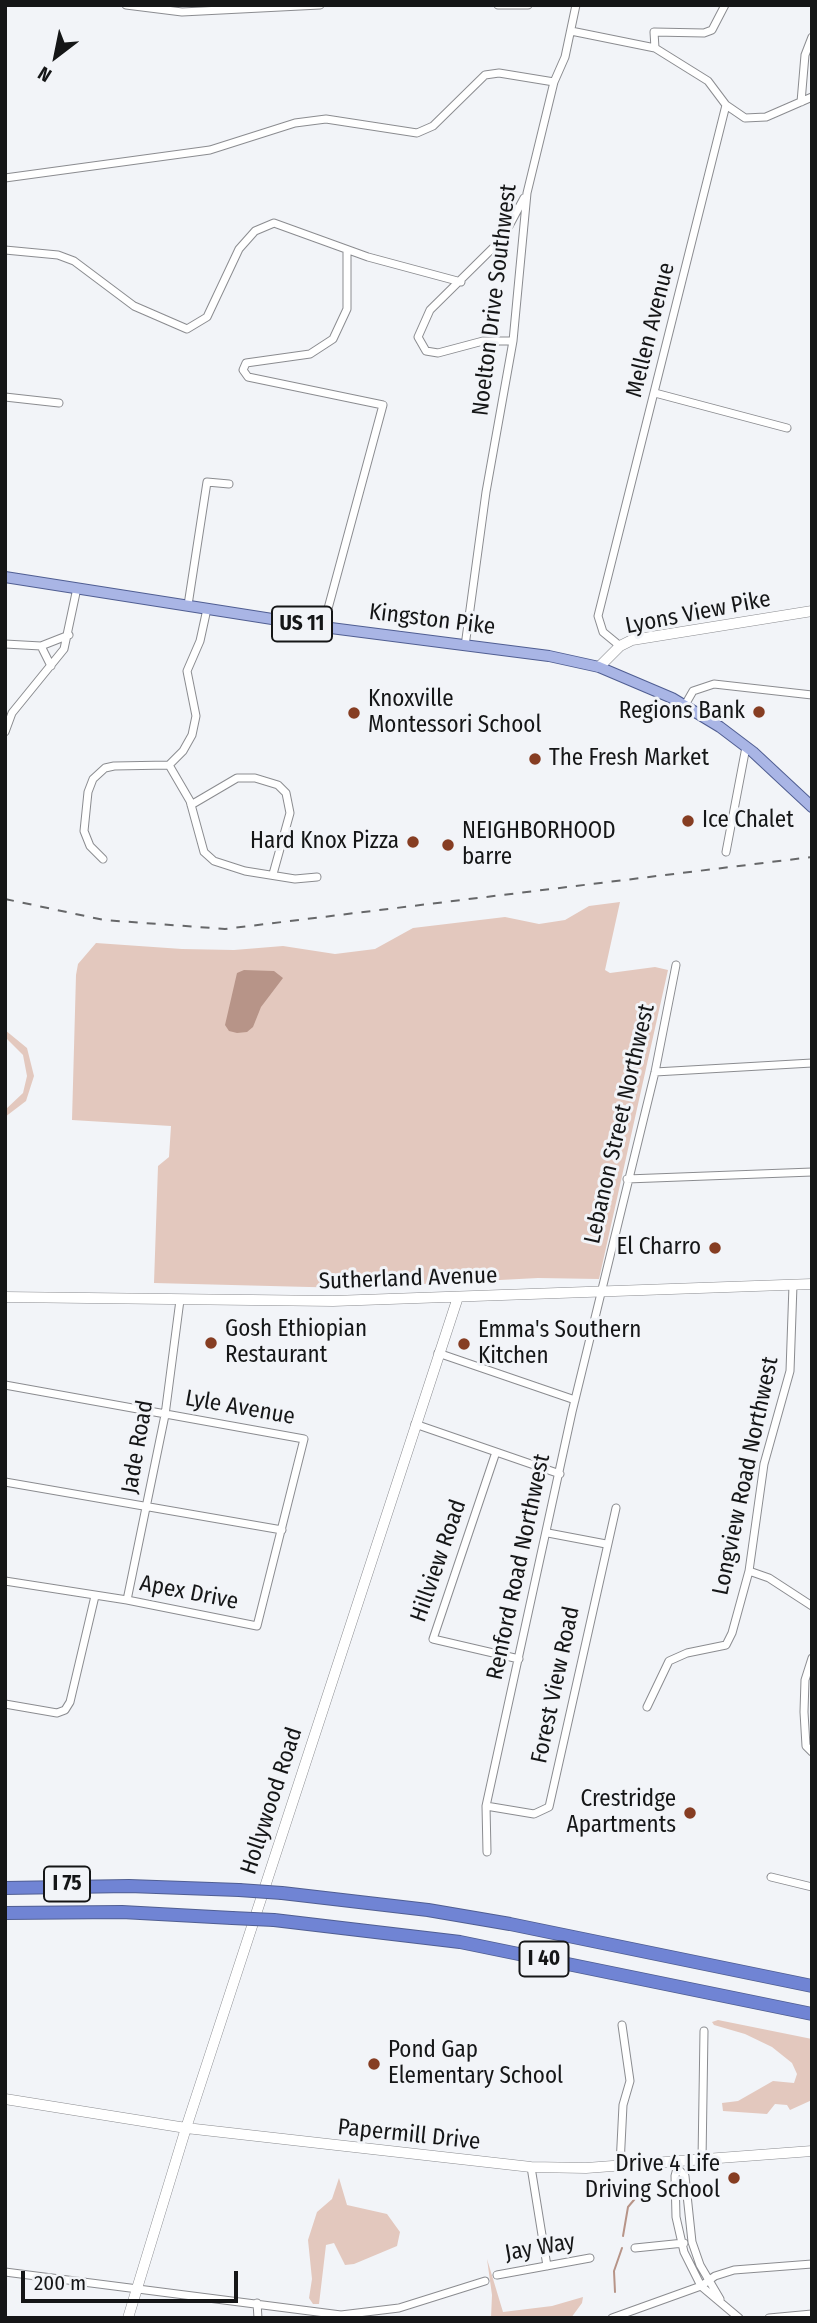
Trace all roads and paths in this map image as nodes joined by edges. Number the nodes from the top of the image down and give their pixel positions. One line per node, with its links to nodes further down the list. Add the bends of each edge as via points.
1 (126, 5): 7 (street, via 182,12)
2 (320, 5): 7 (street)
3 (498, 5): 4 (street)
4 (528, 5)
5 (576, 5): 8 (street, Noelton Drive Southwest)
6 (725, 5): 10 (street, via 712,30 654,32)
7 (292, 6)
8 (571, 31): 10 (street); 11 (street, Noelton Drive Southwest)
9 (812, 37): 13 (street, via 805,55)
10 (655, 48): 14 (street, via 708,81)
11 (554, 82): 15 (street, via 485,75 433,126 418,132 326,119 295,123 210,150); 16 (street, Noelton Drive Southwest)
12 (812, 97): 13 (street)
13 (801, 102): 14 (street, via 766,117 745,118)
14 (726, 105): 21 (street, Mellen Avenue)
15 (5, 177)
16 (527, 193): 19 (street, via 502,239); 20 (street, Noelton Drive Southwest)
17 (5, 250): 18 (street, via 74,261 134,306 187,329 207,317 239,249 264,226 285,225)
18 (347, 250): 19 (street); 31 (street, via 347,309 332,339 310,354 246,363 243,370 248,377 383,405)
19 (461, 282): 20 (street, via 421,324 418,337 426,351 438,354 483,341)
20 (513, 341): 35 (street, Noelton Drive Southwest)
21 (655, 393): 24 (street); 36 (street, Mellen Avenue, via 598,616 603,632)
22 (5, 397): 23 (street)
23 (60, 403)
24 (787, 428)
25 (229, 484): 28 (street, via 207,482)
26 (5, 577): 27 (main road, Kingston Pike / US 11)
27 (77, 588): 28 (main road, Kingston Pike / US 11); 32 (street)
28 (188, 605): 29 (main road, Kingston Pike / US 11)
29 (207, 609): 31 (main road, Kingston Pike / US 11); 43 (street, via 187,671 196,716 192,735)
30 (812, 611): 36 (street, Lyons View Pike, via 632,640)
31 (323, 627): 35 (main road, Kingston Pike / US 11)
32 (69, 635): 34 (street); 37 (street)
33 (5, 644): 34 (street)
34 (41, 646): 37 (street)
35 (465, 646): 38 (main road, Kingston Pike / US 11)
36 (620, 646): 38 (street, Lyons View Pike)
37 (51, 666): 41 (street, via 12,713)
38 (599, 667): 40 (main road, Kingston Pike / US 11)
39 (812, 695): 40 (street, via 714,684 693,691)
40 (685, 705): 42 (main road, Kingston Pike / US 11)
41 (5, 732)
42 (746, 747): 45 (main road, Kingston Pike / US 11); 46 (street)
43 (169, 765): 44 (street); 47 (street, via 114,766 93,779 85,831 90,846)
44 (191, 804): 48 (street, via 198,838 214,861 245,872); 48 (street, via 237,778 278,785 286,793 290,813)
45 (812, 807)
46 (726, 852)
47 (103, 859)
48 (273, 874): 49 (street)
49 (317, 877)
50 (676, 965): 52 (street, Lebanon Street Northwest)
51 (812, 1062): 52 (street)
52 (655, 1072): 54 (street, Lebanon Street Northwest)
53 (812, 1172): 54 (street)
54 (627, 1179): 57 (street, Lebanon Street Northwest)
55 (812, 1284): 56 (street, Sutherland Avenue)
56 (793, 1285): 57 (street, Sutherland Avenue); 75 (street, Longview Road Northwest, via 790,1371 764,1464)
57 (601, 1292): 59 (street, Sutherland Avenue); 63 (street, Renford Road Northwest)
58 (5, 1297): 60 (street, Sutherland Avenue)
59 (458, 1297): 60 (street, Sutherland Avenue, via 321,1302); 61 (street, Hollywood Road)
60 (180, 1300): 64 (street, Jade Road)
61 (438, 1353): 63 (street); 65 (street, Hollywood Road)
62 (5, 1385): 64 (street, Lyle Avenue)
63 (575, 1400): 68 (street, Renford Road Northwest)
64 (165, 1415): 66 (street, Lyle Avenue); 70 (street, Jade Road)
65 (414, 1424): 67 (street); 98 (street, Hollywood Road)
66 (304, 1439): 72 (street, Apex Drive)
67 (496, 1452): 68 (street); 81 (street, Hillview Road, via 433,1639)
68 (561, 1474): 73 (street, Renford Road Northwest)
69 (5, 1482): 70 (street)
70 (148, 1506): 72 (street); 78 (street, Jade Road)
71 (615, 1508): 74 (street, Forest View Road)
72 (282, 1530): 78 (street, Apex Drive, via 257,1626)
73 (548, 1533): 74 (street); 81 (street, Renford Road Northwest)
74 (606, 1544): 85 (street, Forest View Road, via 549,1807 534,1814)
75 (749, 1571): 79 (street, via 769,1578); 83 (street, Longview Road Northwest, via 726,1645 669,1661)
76 (5, 1580): 77 (street, Apex Drive)
77 (95, 1596): 78 (street, Apex Drive); 82 (street, via 65,1710 57,1713)
78 (127, 1600)
79 (812, 1606)
80 (812, 1658): 84 (street, via 805,1680 805,1733)
81 (519, 1659): 85 (street, Renford Road Northwest)
82 (5, 1704)
83 (647, 1707)
84 (810, 1752)
85 (486, 1806): 86 (street, Renford Road Northwest)
86 (488, 1852)
87 (771, 1877): 90 (street)
88 (5, 1882): 89 (highway, I 75)
89 (129, 1885): 91 (highway, I 40); 93 (highway, I 40, bridge, via 282,1893 428,1910)
90 (812, 1887)
91 (5, 1888)
92 (5, 1913): 94 (highway, I 40, bridge, via 122,1912 274,1920 460,1942)
93 (812, 1986)
94 (812, 2014)
95 (622, 2025): 101 (street, via 630,2081 623,2105)
96 (704, 2031): 100 (street)
97 (5, 2099): 98 (street, Papermill Drive)
98 (186, 2128): 103 (street, Papermill Drive); 115 (street, Hollywood Road)
99 (812, 2151): 100 (street, Papermill Drive)
100 (702, 2160): 102 (street, Papermill Drive)
101 (620, 2165): 102 (street, Papermill Drive); 103 (street, Papermill Drive)
102 (679, 2166): 104 (street, via 685,2176); 105 (street, via 675,2176)
103 (531, 2167): 109 (street)
104 (692, 2242): 105 (street); 112 (street)
105 (681, 2244): 106 (street); 114 (street)
106 (635, 2248)
107 (590, 2258): 109 (street, Jay Way)
108 (812, 2264): 112 (street, via 734,2270)
109 (547, 2266): 111 (street, Jay Way)
110 (5, 2272): 115 (street)
111 (497, 2275)
112 (709, 2280): 114 (street); 117 (street)
113 (485, 2281): 118 (street)
114 (701, 2286): 117 (street); 120 (street)
115 (138, 2287): 116 (street); 121 (street, Hollywood Road)
116 (257, 2303): 118 (street, via 341,2315); 122 (street)
117 (722, 2303): 125 (street)
118 (399, 2308): 123 (street)
119 (812, 2314): 126 (street)
120 (628, 2315): 124 (street)
121 (128, 2318)
122 (258, 2318)
123 (403, 2318)
124 (612, 2318)
125 (739, 2318)
126 (769, 2318)

